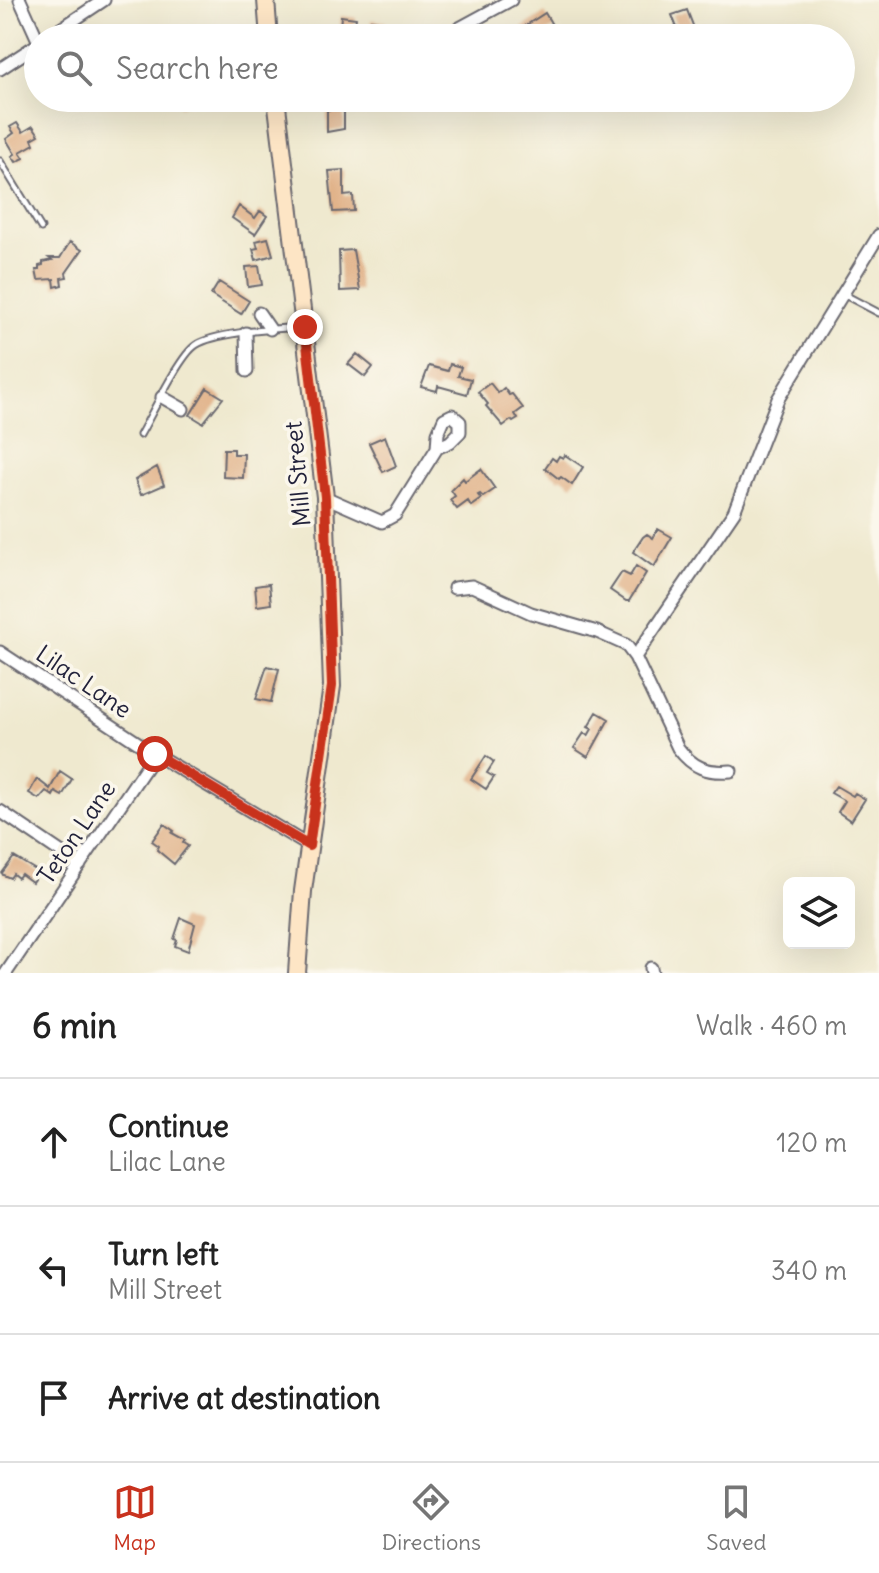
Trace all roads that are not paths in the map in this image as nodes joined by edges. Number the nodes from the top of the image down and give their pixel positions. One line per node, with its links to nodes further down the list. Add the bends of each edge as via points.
1 (20, 0): 5 (street)
2 (104, 0): 6 (street)
3 (266, 0): 7 (main road)
4 (511, 0): 8 (street)
5 (30, 24)
6 (68, 24)
7 (268, 24)
8 (467, 24)
9 (24, 52): 10 (street)
10 (0, 69)
11 (278, 112): 18 (main road, Mill Street)
12 (0, 161): 13 (lane)
13 (41, 228)
14 (879, 235): 15 (street)
15 (843, 293): 17 (lane); 29 (street, via 778,399 734,512)
16 (259, 313): 19 (street)
17 (879, 313)
18 (305, 327): 19 (lane); 26 (main road, Mill Street)
19 (270, 329): 20 (lane)
20 (246, 333): 21 (street); 22 (lane, via 196,345)
21 (247, 371)
22 (162, 397): 23 (street); 24 (lane)
23 (183, 409)
24 (140, 435)
25 (437, 448): 26 (street, via 395,515 382,522)
26 (325, 497): 33 (main road, Mill Street, via 332,686)
27 (454, 588): 29 (street, via 472,586 531,613 597,632 626,645)
28 (0, 652): 30 (street, Lilac Lane)
29 (635, 657): 31 (street, via 687,760 701,769)
30 (155, 754): 33 (street, Lilac Lane); 34 (street, Teton Lane)
31 (731, 771)
32 (0, 811): 34 (street)
33 (309, 846): 36 (main road, Mill Street)
34 (80, 865): 35 (street, Teton Lane)
35 (6, 973)
36 (297, 973)

